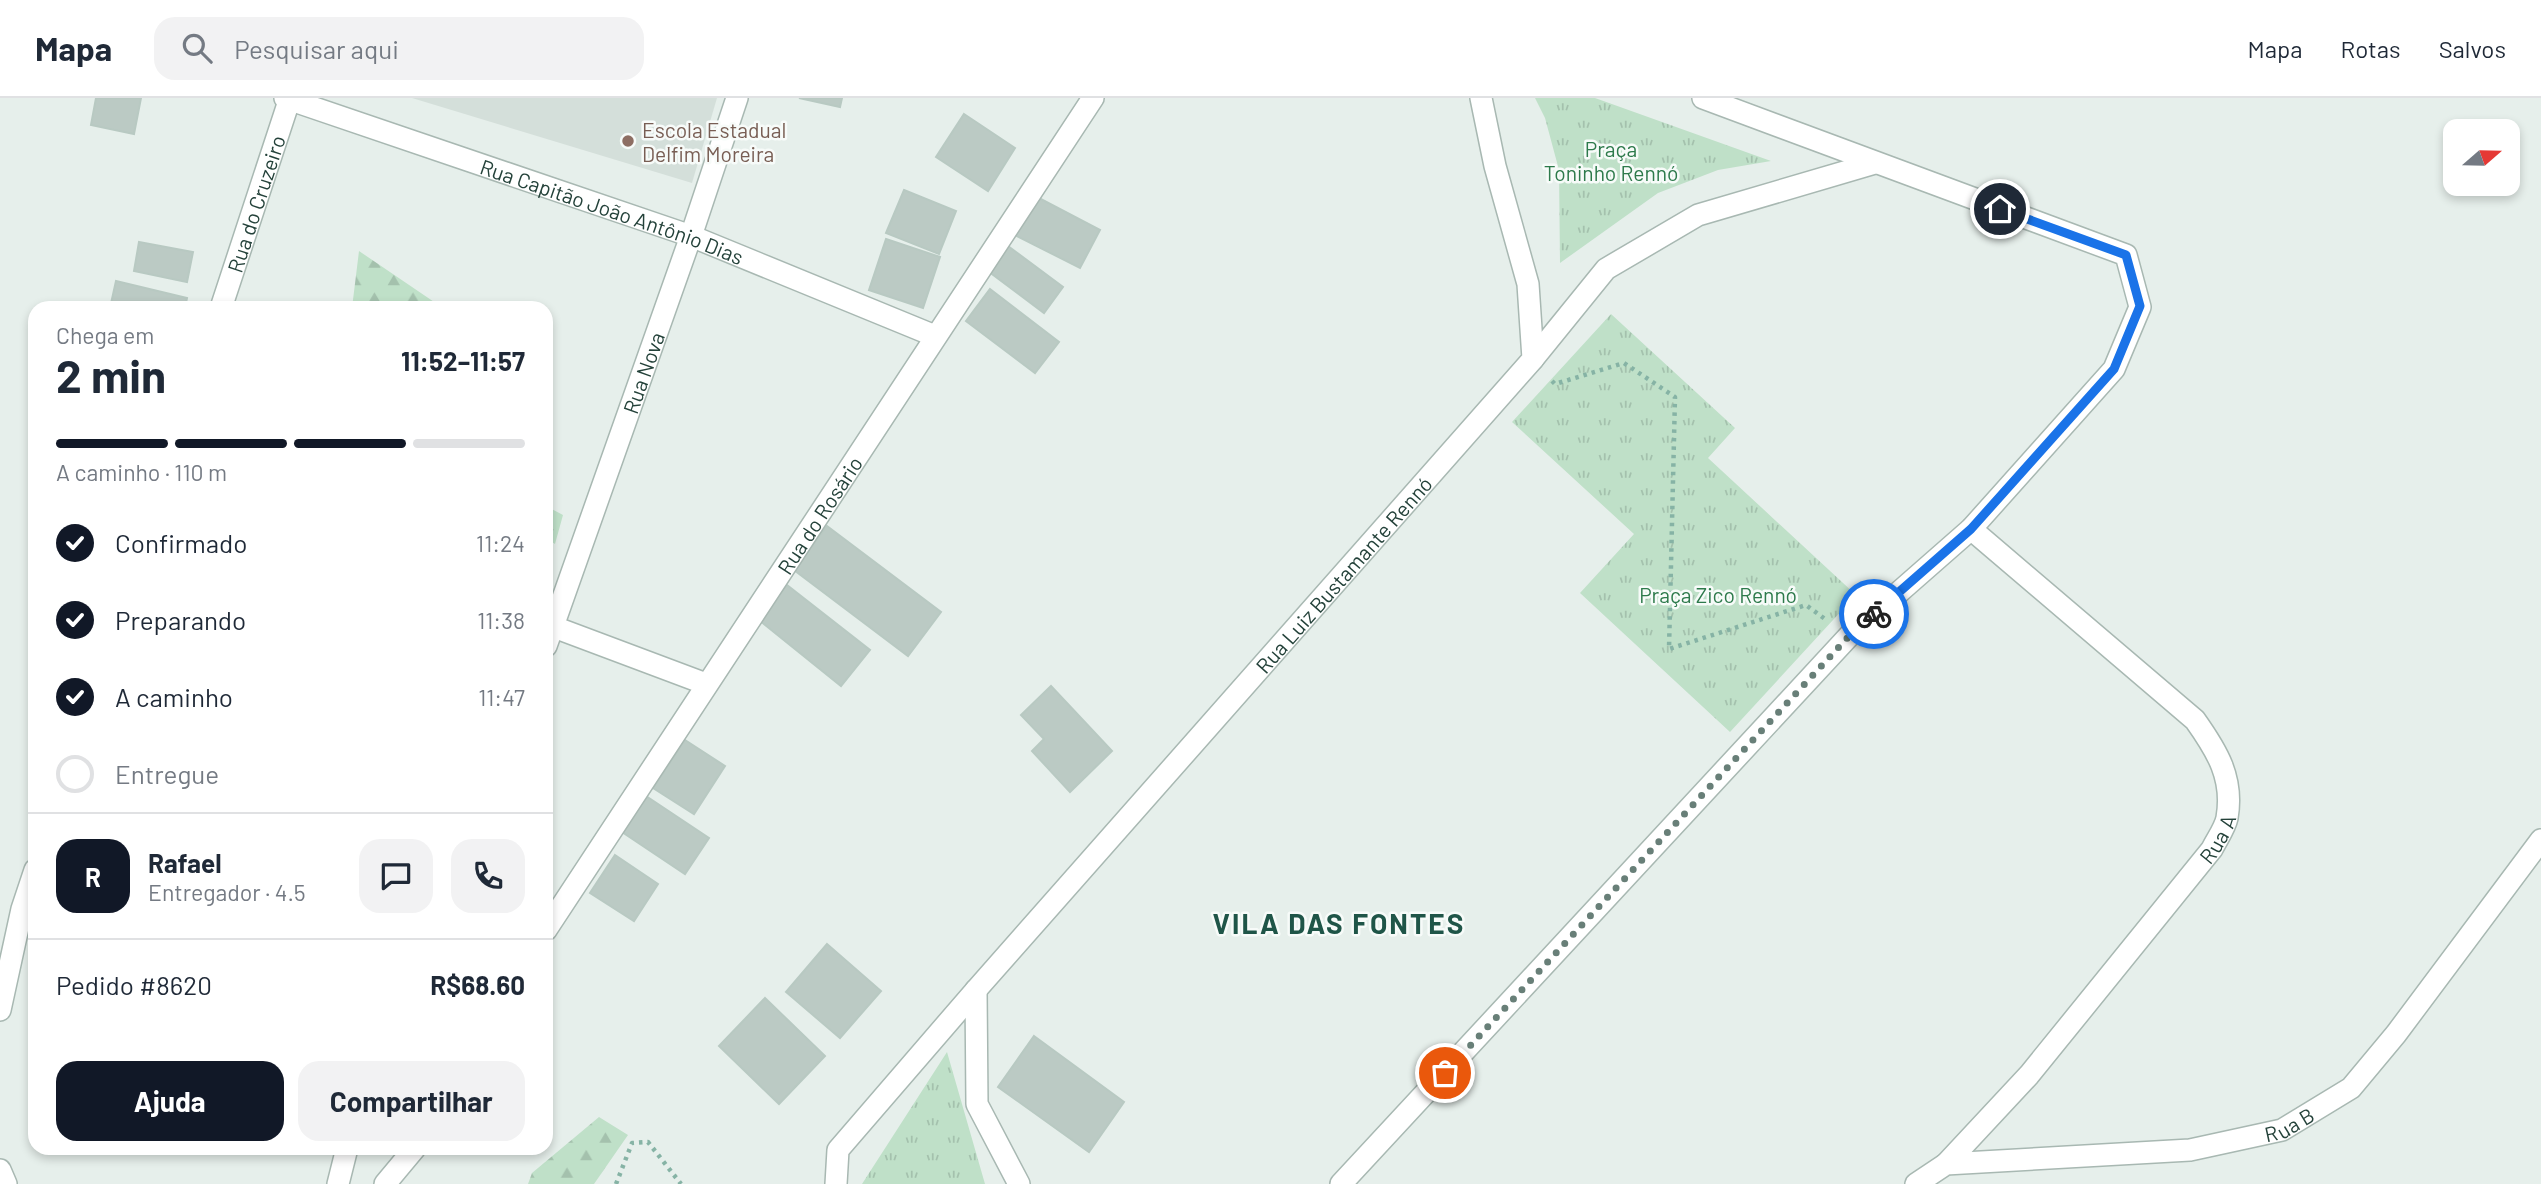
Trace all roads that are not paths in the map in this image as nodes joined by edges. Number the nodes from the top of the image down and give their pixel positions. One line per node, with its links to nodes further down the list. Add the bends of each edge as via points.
1 (288, 98): 7 (street, Rua Capitão João Antônio Dias); 8 (street, Rua do Cruzeiro)
2 (737, 98): 7 (street, Rua Nova)
3 (1093, 98): 9 (street, Rua do Rosário)
4 (1480, 98): 10 (street, via 1528,284)
5 (1703, 98): 6 (street)
6 (1875, 163): 10 (street, via 1698,215 1606,269); 11 (street, via 2126,255 2140,306 2114,369)
7 (691, 236): 9 (street, Rua Capitão João Antônio Dias); 12 (street, Rua Nova)
8 (224, 301)
9 (935, 336): 14 (street, Rua do Rosário)
10 (1533, 359): 18 (street, Rua Luiz Bustamante Rennó)
11 (1971, 529): 22 (street, Rua A, via 2194,720 2214,746 2228,779 2227,820 2212,849 2037,1064); 29 (street, via 1849,636)
12 (553, 621)
13 (553, 633): 14 (street)
14 (706, 684): 17 (street, Rua do Rosário)
15 (2541, 840): 22 (street, Rua B, via 2351,1088 2282,1130 2190,1150)
16 (28, 911): 19 (street)
17 (553, 913)
18 (976, 990): 27 (street, Rua Luiz Bustamante Rennó, via 838,1150); 28 (street, via 977,1104)
19 (0, 1010)
20 (345, 1155): 25 (street)
21 (409, 1155): 26 (street)
22 (1946, 1164): 30 (street)
23 (0, 1170): 24 (street)
24 (6, 1184)
25 (338, 1184)
26 (386, 1184)
27 (836, 1184)
28 (1018, 1184)
29 (1341, 1184)
30 (1916, 1184)

